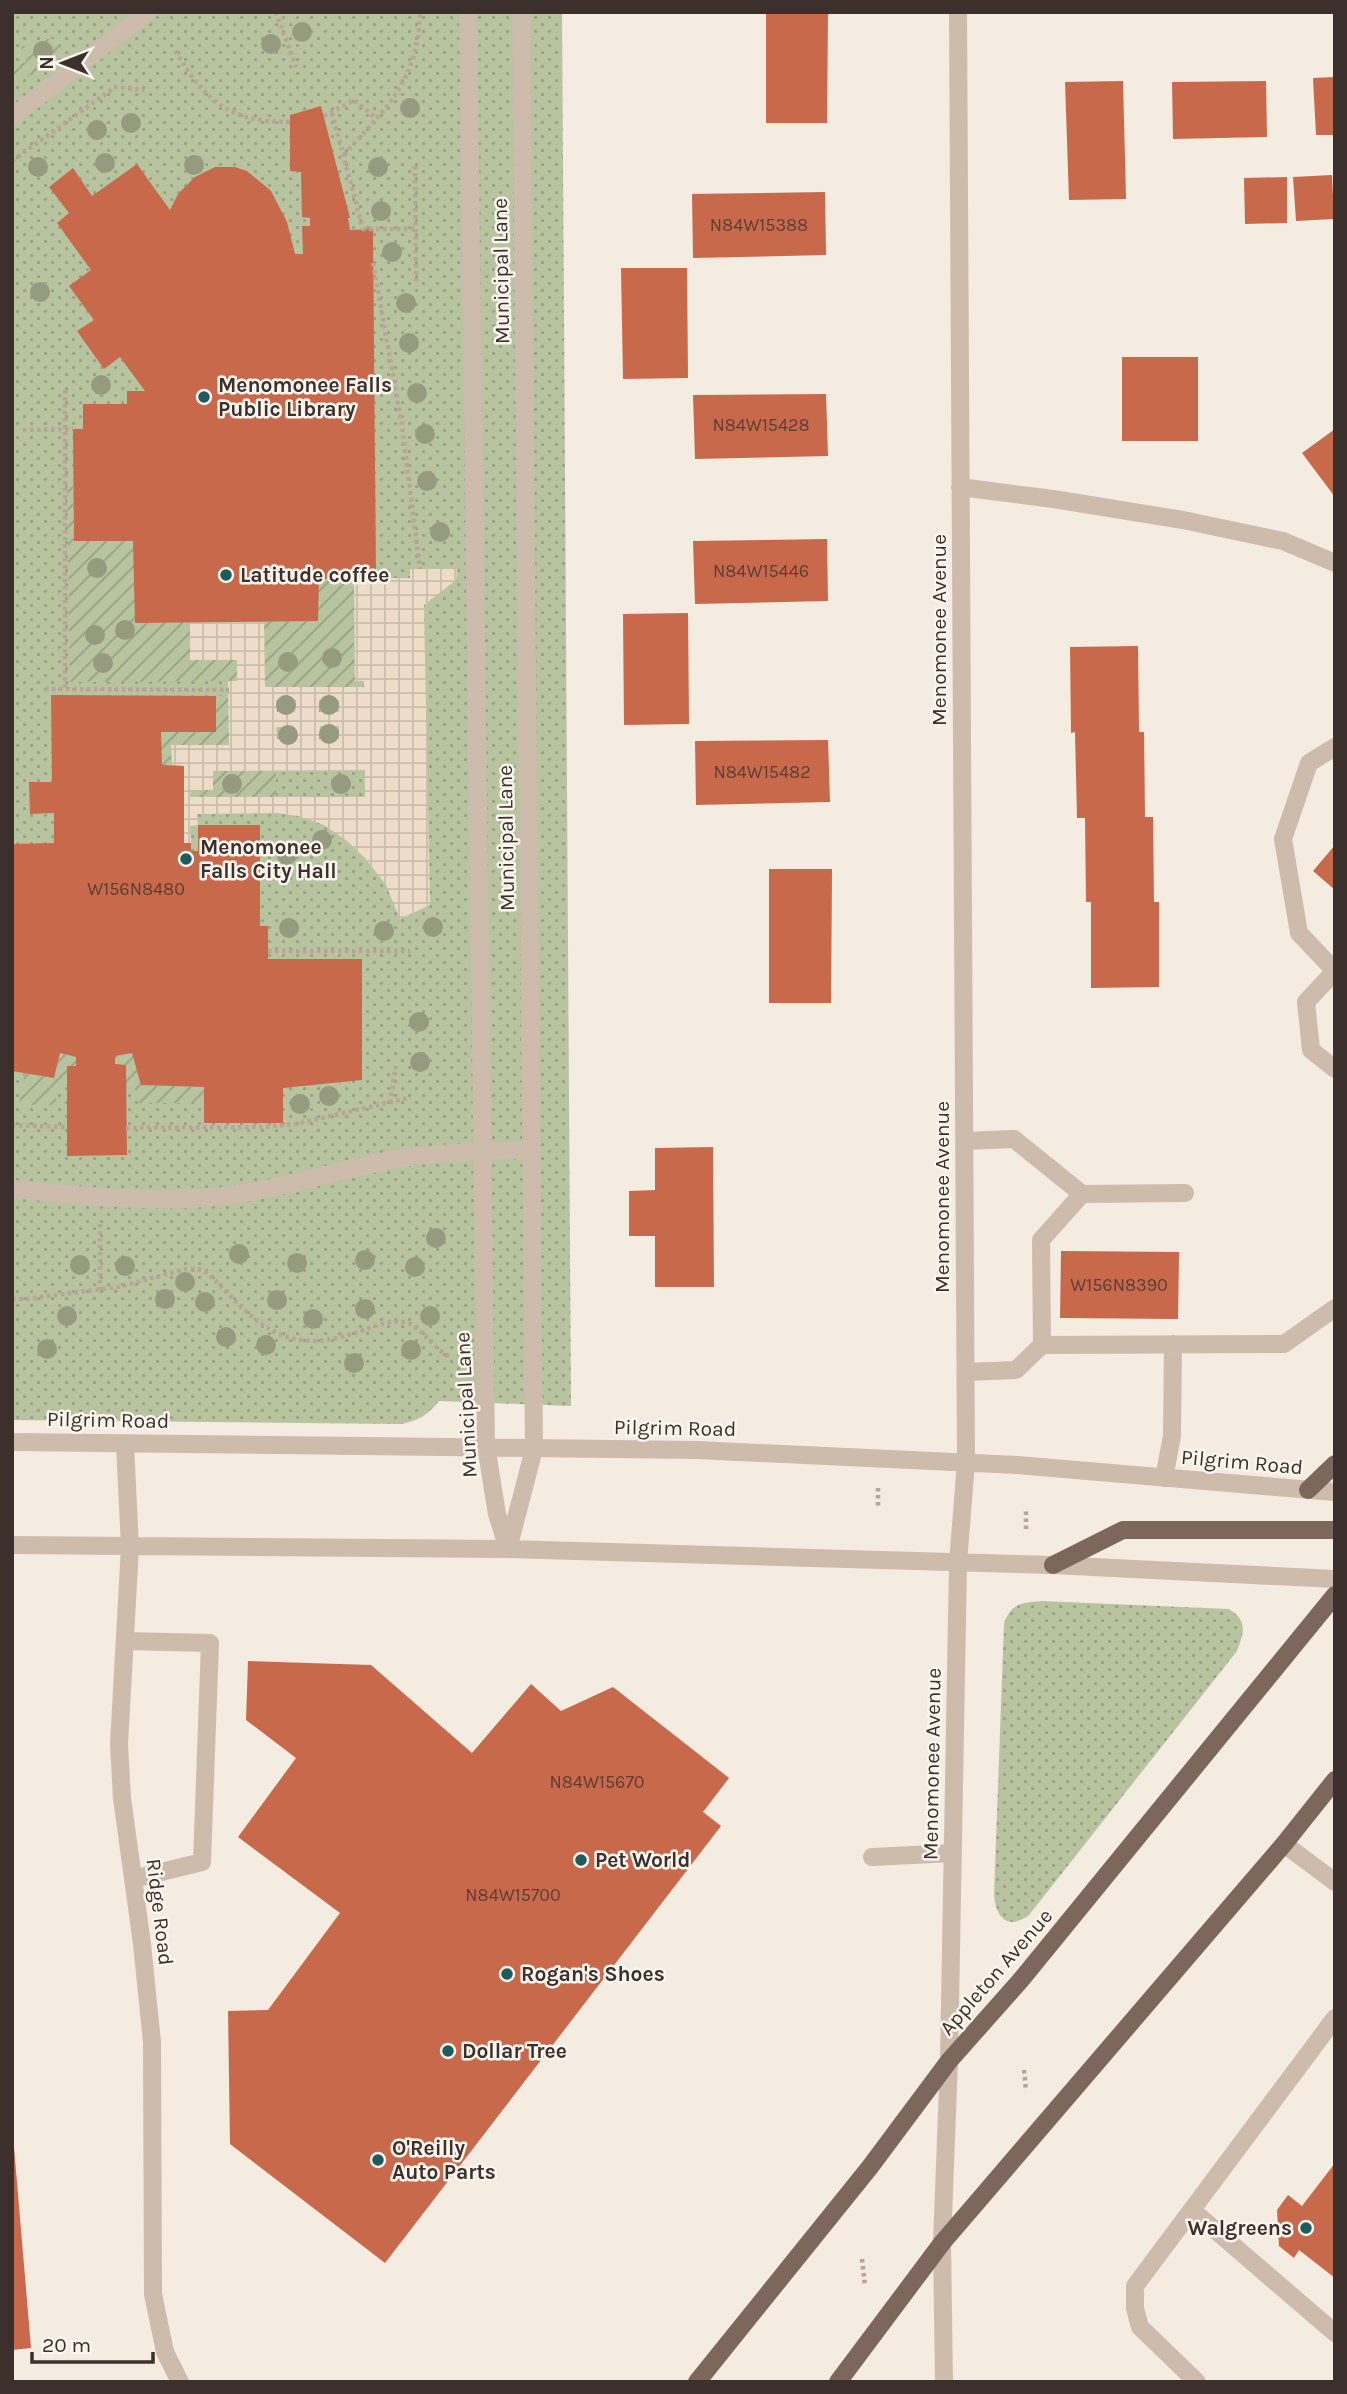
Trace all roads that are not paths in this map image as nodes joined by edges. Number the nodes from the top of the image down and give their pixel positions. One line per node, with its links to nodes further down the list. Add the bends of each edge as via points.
1 (147, 12): 5 (street)
2 (468, 12): 13 (street, Municipal Lane)
3 (521, 12): 12 (street, Municipal Lane)
4 (958, 12): 6 (street, Menomonee Avenue)
5 (12, 117)
6 (960, 487): 7 (street, via 1196,523 1283,541); 11 (street, Menomonee Avenue)
7 (1335, 563)
8 (1335, 747): 9 (street, via 1309,763 1283,839 1300,933)
9 (1335, 971): 10 (street, via 1306,1002 1311,1050)
10 (1335, 1069)
11 (964, 1141): 16 (street, via 1014,1139); 20 (street, Menomonee Avenue)
12 (531, 1150): 13 (street); 24 (street, Municipal Lane)
13 (482, 1151): 14 (street, via 401,1159 244,1193 192,1199 141,1200); 23 (street, Municipal Lane)
14 (12, 1189)
15 (1185, 1193): 16 (street)
16 (1082, 1194): 19 (street, via 1041,1240)
17 (1335, 1308): 18 (street, via 1284,1344)
18 (1173, 1344): 19 (street); 27 (street, via 1172,1436)
19 (1042, 1345): 20 (street, via 1016,1370)
20 (966, 1372): 25 (street, Menomonee Avenue)
21 (12, 1442): 22 (street, Pilgrim Road)
22 (125, 1444): 23 (street, Pilgrim Road); 32 (street, Ridge Road)
23 (486, 1446): 24 (street, Pilgrim Road); 33 (street, Municipal Lane, via 496,1514)
24 (534, 1449): 25 (street, Pilgrim Road, via 697,1450); 33 (street, Municipal Lane)
25 (966, 1462): 27 (street, Pilgrim Road); 34 (street, Menomonee Avenue)
26 (1335, 1464): 28 (main road)
27 (1164, 1478): 28 (street, Pilgrim Road)
28 (1308, 1490): 29 (street, Pilgrim Road)
29 (1335, 1492)
30 (1335, 1530): 35 (main road, via 1123,1530)
31 (12, 1545): 32 (street)
32 (130, 1547): 33 (street); 38 (street, Ridge Road)
33 (508, 1549): 34 (street)
34 (958, 1563): 35 (street); 42 (street, Menomonee Avenue)
35 (1053, 1565): 36 (street)
36 (1335, 1579)
37 (1335, 1595): 47 (main road, Appleton Avenue, via 1029,1971)
38 (125, 1641): 44 (street, Ridge Road, via 119,1744); 44 (street, via 209,1643 202,1862)
39 (1335, 1780): 40 (main road)
40 (1327, 1795): 41 (main road)
41 (1284, 1844): 45 (street); 49 (main road)
42 (953, 1853): 43 (street); 47 (street, Menomonee Avenue)
43 (872, 1857)
44 (134, 1879): 51 (street, Ridge Road, via 152,2042 153,2294 166,2352)
45 (1335, 1882)
46 (1335, 2018): 48 (street)
47 (949, 2061): 49 (street, Menomonee Avenue); 52 (main road, Appleton Avenue)
48 (1193, 2211): 50 (street); 55 (street, via 1135,2286 1135,2308 1140,2327)
49 (942, 2243): 53 (main road); 54 (street, Menomonee Avenue)
50 (1335, 2333)
51 (180, 2382)
52 (697, 2382)
53 (838, 2382)
54 (944, 2382)
55 (1197, 2382)

